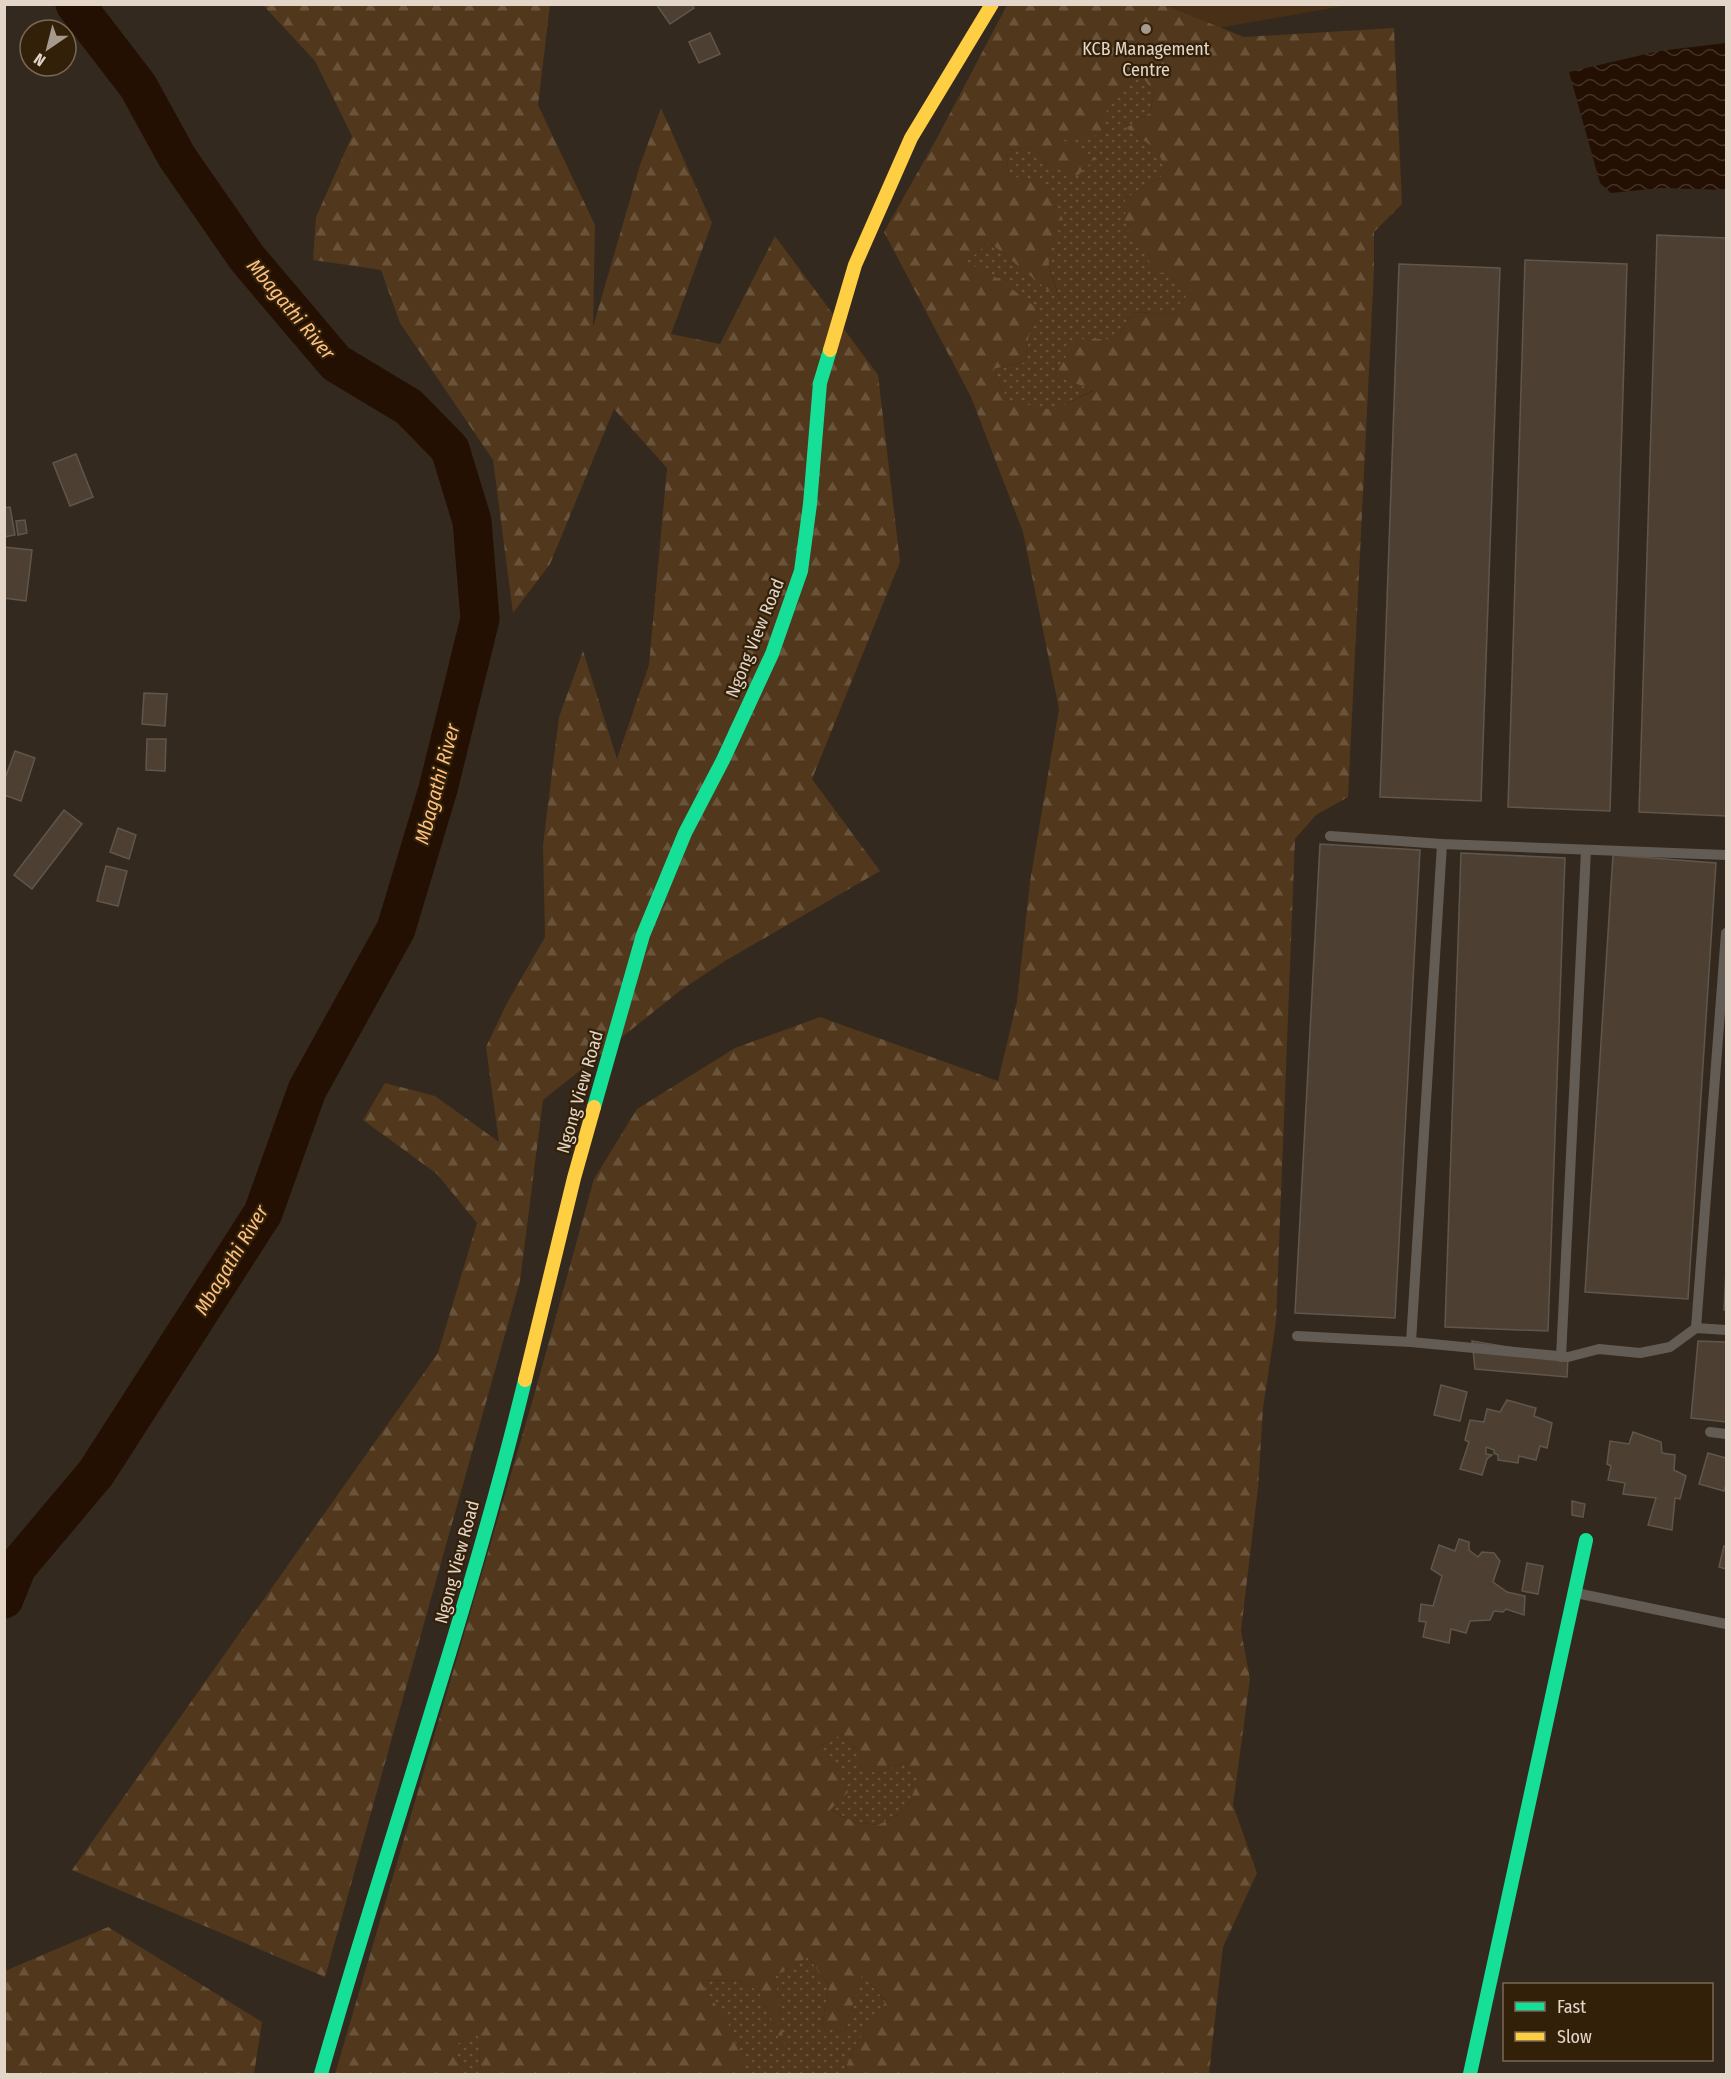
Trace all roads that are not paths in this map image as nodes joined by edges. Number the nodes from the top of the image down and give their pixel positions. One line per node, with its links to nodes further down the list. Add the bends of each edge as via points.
1 (992, 4): 17 (street, Ngong View Road, via 910,138 855,265 820,383 801,571 772,654 686,832 644,935 574,1178 523,1388 457,1630)
2 (1330, 837): 3 (lane)
3 (1442, 844): 4 (lane); 10 (lane)
4 (1586, 850): 5 (lane); 11 (lane)
5 (1726, 855)
6 (1726, 933): 7 (lane)
7 (1696, 1328): 8 (lane); 11 (lane, via 1670,1347 1640,1353 1599,1349)
8 (1726, 1330)
9 (1297, 1336): 10 (lane)
10 (1412, 1342): 11 (lane)
11 (1561, 1357)
12 (1710, 1432): 13 (lane)
13 (1726, 1434)
14 (1586, 1540): 15 (street)
15 (1576, 1593): 16 (lane); 18 (street)
16 (1726, 1624)
17 (321, 2074)
18 (1470, 2074)

